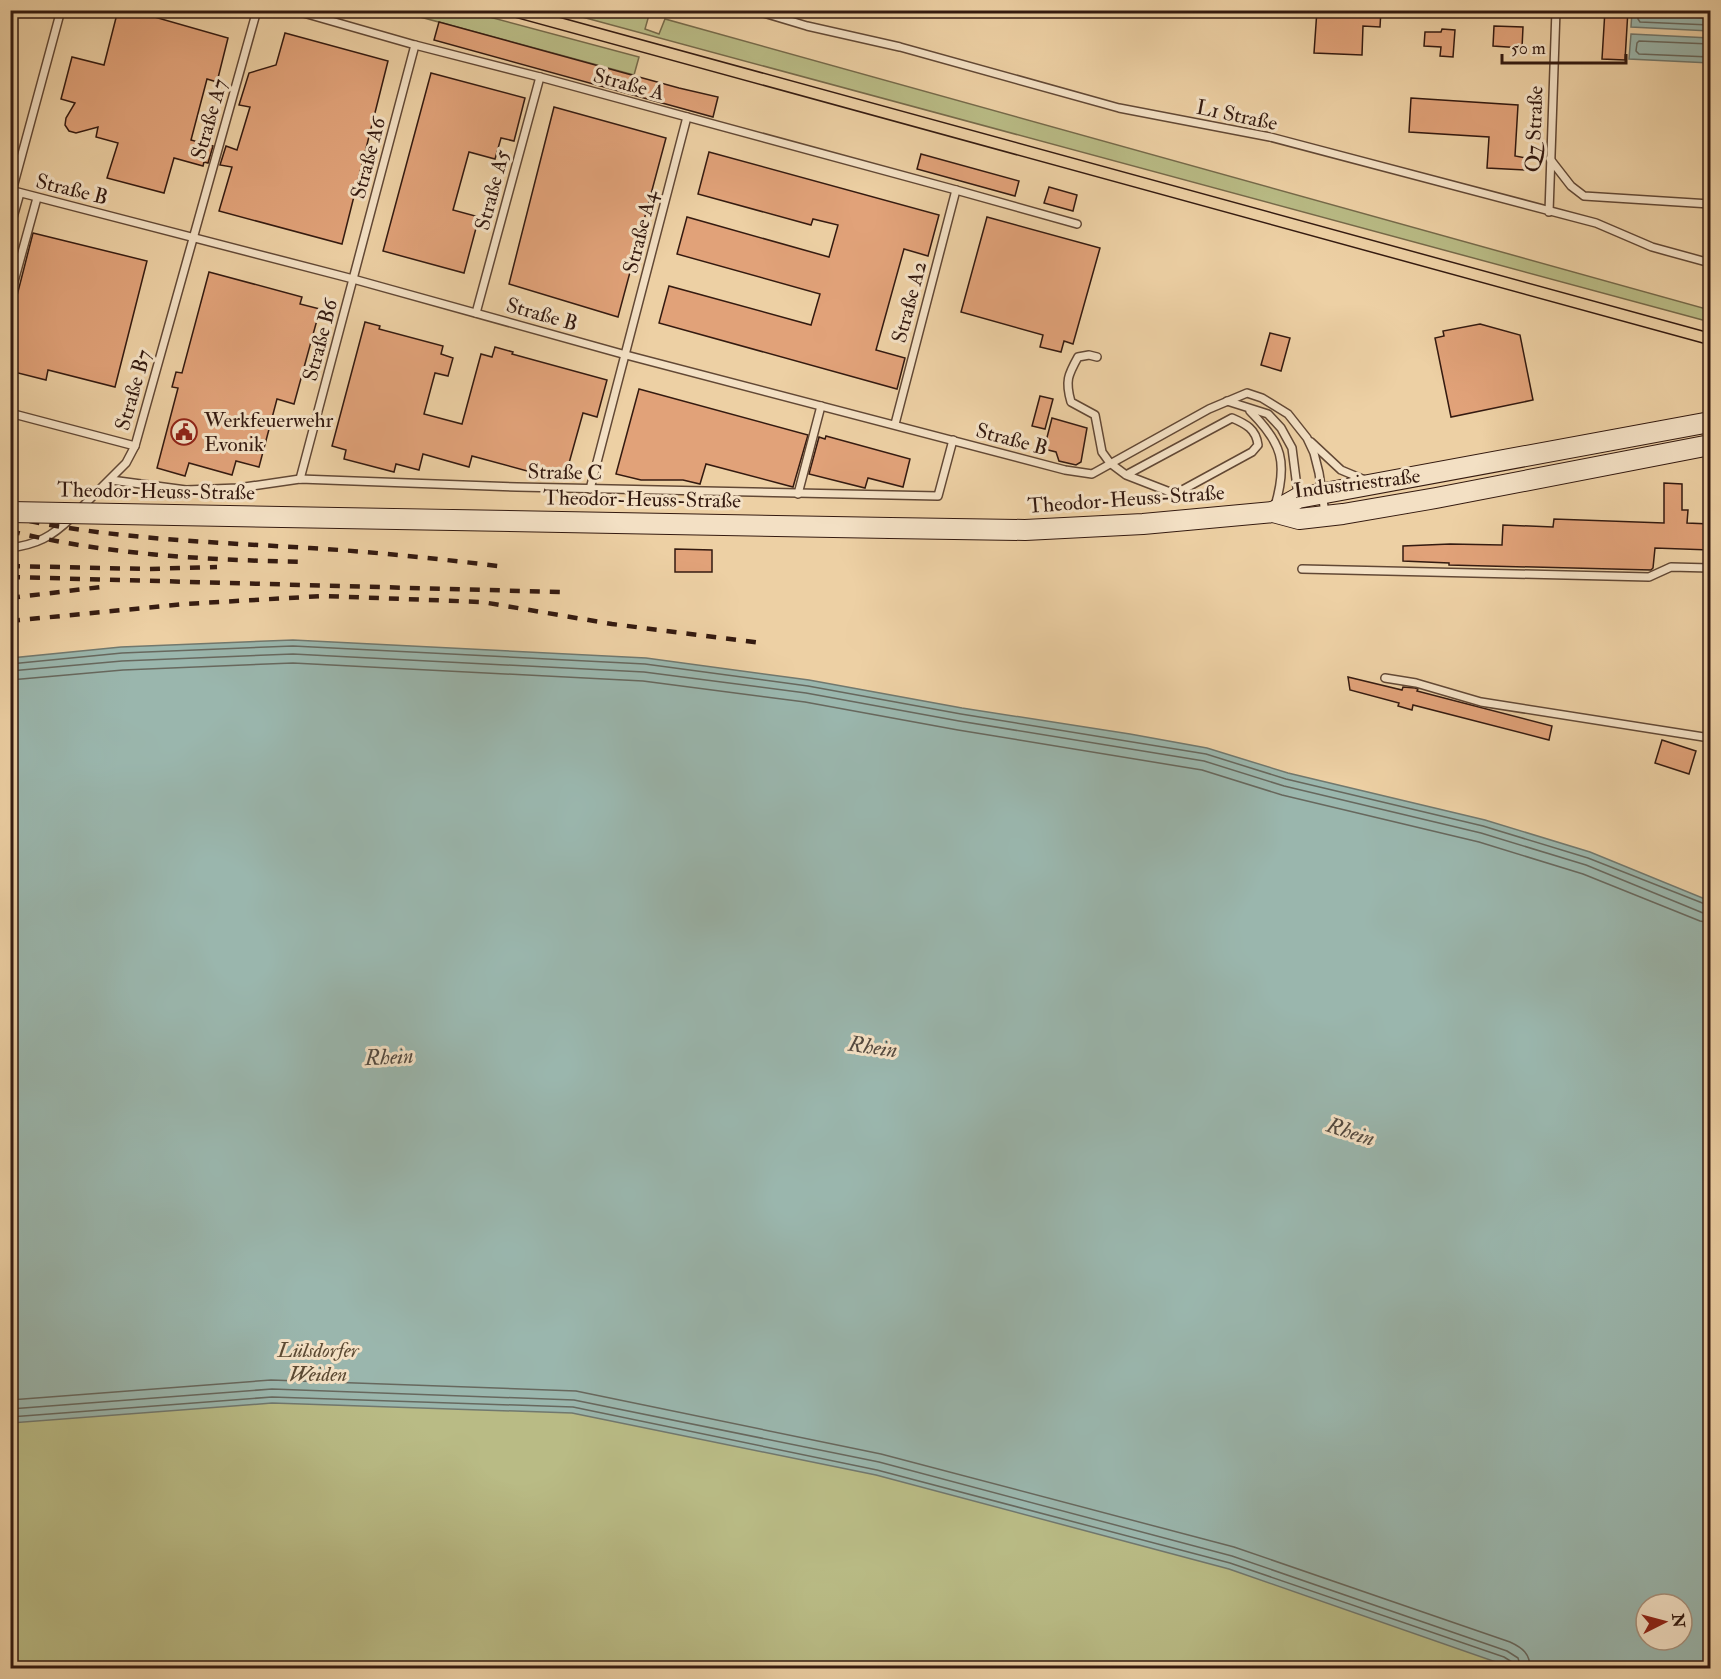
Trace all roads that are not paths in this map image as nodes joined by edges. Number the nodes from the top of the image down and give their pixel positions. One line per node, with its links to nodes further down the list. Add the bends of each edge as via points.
1 (61, 10): 11 (lane)
2 (257, 10): 17 (lane, Straße A7)
3 (293, 10): 6 (lane, Straße A)
4 (754, 10): 14 (lane, L1 Straße, via 1119,108 1270,137)
5 (1556, 10): 9 (lane, Q7 Straße)
6 (415, 45): 7 (lane, Straße A); 19 (lane, Straße A6)
7 (540, 77): 8 (lane, Straße A); 21 (lane, Straße A5)
8 (687, 117): 10 (lane, Straße A); 22 (lane, Straße A4)
9 (1550, 159): 13 (lane, via 1584,196); 14 (lane, Q7 Straße)
10 (956, 190): 15 (lane, Straße A); 29 (lane, Straße A2)
11 (14, 191): 12 (lane, Straße B); 16 (lane)
12 (37, 198): 17 (lane, Straße B); 20 (lane)
13 (1710, 204)
14 (1549, 212): 18 (lane, L1 Straße, via 1596,223 1652,247)
15 (1077, 224)
16 (10, 228)
17 (194, 237): 19 (lane, Straße B); 33 (lane, Straße B7)
18 (1710, 263)
19 (353, 279): 21 (lane, Straße B); 36 (lane, Straße B6)
20 (10, 296)
21 (476, 313): 22 (lane, Straße B)
22 (626, 355): 25 (lane, Straße B); 39 (lane, Straße A4)
23 (1097, 357): 34 (lane, via 1078,357 1066,387 1071,402 1095,415 1102,452)
24 (1227, 401): 26 (lane); 30 (lane, Straße B, via 1247,393 1263,398 1288,414); 34 (lane, Straße B)
25 (822, 406): 29 (lane, Straße B); 40 (lane)
26 (1249, 409): 42 (lane, via 1268,414 1281,428 1292,448); 44 (lane, via 1270,431 1280,453 1282,473)
27 (10, 413): 33 (lane)
28 (1710, 422): 38 (main road, Industriestraße)
29 (894, 424): 31 (lane, Straße B)
30 (1307, 438): 38 (lane, via 1341,470); 41 (lane)
31 (953, 440): 34 (lane, Straße B, via 1092,474); 40 (lane, Straße C, via 938,496)
32 (1710, 445): 45 (main road, Industriestraße)
33 (135, 446): 37 (lane, Straße B7)
34 (1110, 463): 35 (lane)
35 (1125, 476): 35 (lane, via 1232,418 1248,425 1257,436 1258,445 1252,452 1175,494)
36 (300, 479): 37 (lane, Straße C, via 238,488 186,490); 39 (lane, Straße C)
37 (111, 480): 47 (lane, Straße B7, via 47,538)
38 (1376, 484): 41 (main road, Industriestraße)
39 (590, 489): 40 (lane, Straße C)
40 (798, 494)
41 (1322, 494): 42 (main road, Industriestraße); 45 (lane)
42 (1298, 498): 44 (main road, Industriestraße); 46 (lane)
43 (10, 512): 44 (main road, Theodor-Heuss-Straße, bridge, via 1024,530)
44 (1273, 512): 46 (main road, Industriestraße)
45 (1325, 516): 46 (main road, Industriestraße)
46 (1299, 519)
47 (10, 548)
48 (1710, 568): 49 (lane, via 1671,567 1649,577)
49 (1302, 569)
50 (1385, 678): 51 (lane, via 1481,702)
51 (1710, 738)

